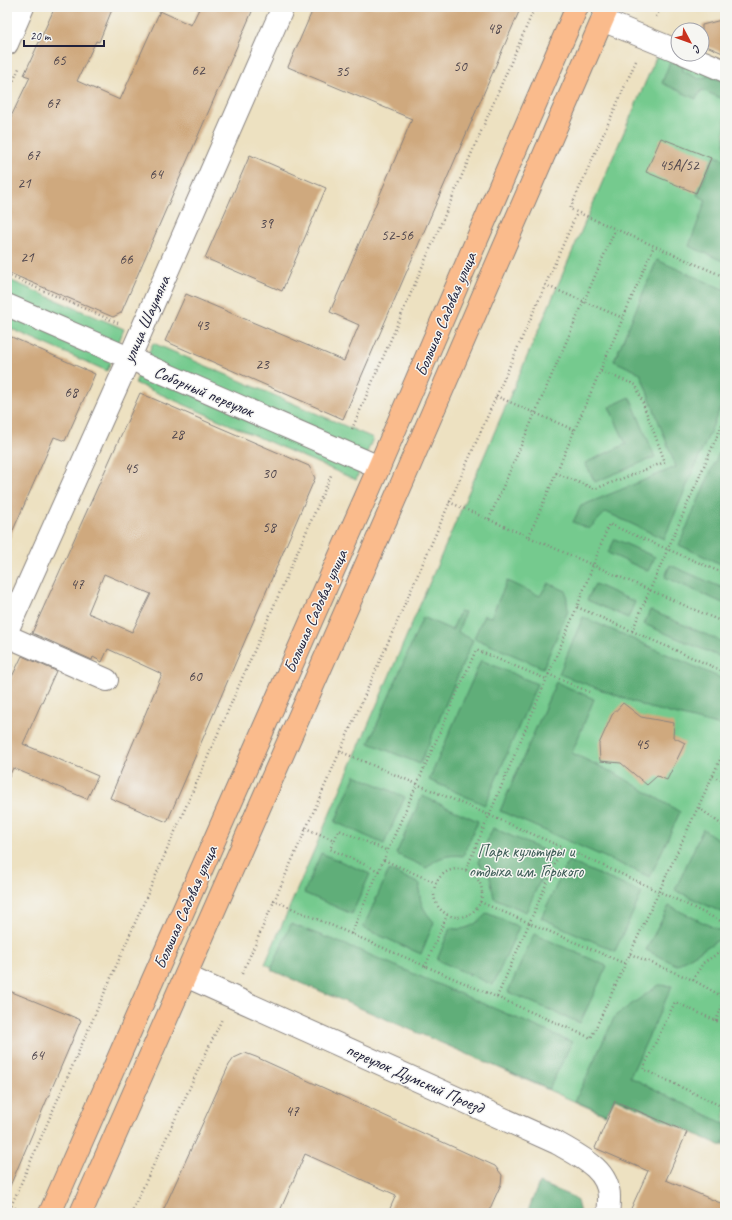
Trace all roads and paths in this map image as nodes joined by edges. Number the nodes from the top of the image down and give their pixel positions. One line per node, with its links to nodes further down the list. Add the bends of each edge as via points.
1 (23, 7): 8 (street)
2 (283, 7): 22 (street, улица Шаумяна)
3 (535, 7): 28 (path)
4 (577, 7): 31 (main road, Большая Садовая улица)
5 (661, 7): 7 (path)
6 (605, 13): 7 (street); 77 (main road, Большая Садовая улица)
7 (646, 38): 9 (street); 12 (path, via 570,209)
8 (7, 44)
9 (670, 48)
10 (704, 62): 11 (street)
11 (725, 71)
12 (577, 213): 13 (path); 17 (path)
13 (615, 230): 14 (path); 18 (path)
14 (654, 246): 16 (path); 20 (path)
15 (7, 275): 21 (path)
16 (725, 277)
17 (545, 285): 18 (path); 24 (path)
18 (584, 300): 20 (path); 25 (path)
19 (7, 305): 22 (street, Соборный переулок)
20 (623, 318): 23 (path)
21 (122, 325)
22 (129, 359): 30 (street, Соборный переулок); 42 (street, улица Шаумяна)
23 (600, 371): 29 (path); 32 (path, via 636,385 665,462 595,489)
24 (496, 396): 25 (path); 33 (path)
25 (536, 413): 29 (path); 34 (path)
26 (725, 418): 36 (path)
27 (346, 424): 28 (path)
28 (353, 427): 30 (path)
29 (574, 430): 32 (path)
30 (342, 451): 31 (street, Соборный переулок); 85 (path)
31 (379, 467): 88 (main road, Большая Садовая улица)
32 (556, 473): 35 (path)
33 (449, 502): 34 (path); 51 (path)
34 (490, 519): 35 (path)
35 (529, 536): 37 (path)
36 (668, 549): 37 (path, via 609,524); 38 (path); 39 (path)
37 (592, 564): 39 (path); 40 (path)
38 (725, 574)
39 (650, 589): 41 (path); 43 (path)
40 (577, 607): 43 (path); 46 (path)
41 (725, 623)
42 (7, 631)
43 (632, 631): 45 (path)
44 (7, 636): 48 (street)
45 (725, 672)
46 (548, 674): 47 (path); 49 (path)
47 (546, 679): 54 (path, via 476,650); 56 (path)
48 (107, 680)
49 (590, 692)
50 (725, 749): 52 (path)
51 (339, 751): 54 (path); 58 (path)
52 (713, 776): 53 (path); 55 (path)
53 (725, 782)
54 (417, 784): 56 (path); 61 (path)
55 (699, 808): 57 (path); 66 (path)
56 (489, 816): 60 (path); 63 (path)
57 (725, 827)
58 (305, 828): 59 (path); 67 (path)
59 (334, 840): 61 (path, via 339,830); 64 (path, via 330,849)
60 (562, 848): 66 (path); 70 (path)
61 (388, 851): 62 (path)
62 (384, 860): 64 (path); 65 (path)
63 (466, 870): 65 (path, via 449,870); 68 (path, via 479,880 482,887)
64 (380, 871): 72 (path)
65 (436, 883): 69 (path, via 435,901)
66 (660, 891): 71 (path); 74 (path)
67 (273, 900): 72 (path); 79 (path)
68 (480, 902): 69 (path, via 470,914 455,917); 70 (path)
69 (447, 915): 76 (path)
70 (529, 923): 75 (path); 80 (path)
71 (725, 923)
72 (352, 934): 76 (path)
73 (725, 949): 78 (path, via 703,963)
74 (630, 954): 75 (path); 78 (path)
75 (626, 964): 80 (path, via 591,1038)
76 (425, 967): 80 (path)
77 (186, 976): 79 (street, переулок Думский Проезд); 89 (main road, Большая Садовая улица)
78 (693, 980): 81 (path)
79 (232, 996): 90 (path); 91 (street, переулок Думский Проезд, via 557,1143 589,1161 602,1175 609,1189)
80 (497, 997)
81 (725, 998): 82 (path)
82 (716, 1021): 83 (path); 84 (path, via 675,1002 643,1069)
83 (725, 1025)
84 (725, 1108)
85 (11, 1206): 86 (path); 87 (path)
86 (8, 1212)
87 (26, 1213)
88 (50, 1213)
89 (82, 1213)
90 (131, 1213)
91 (608, 1213)

